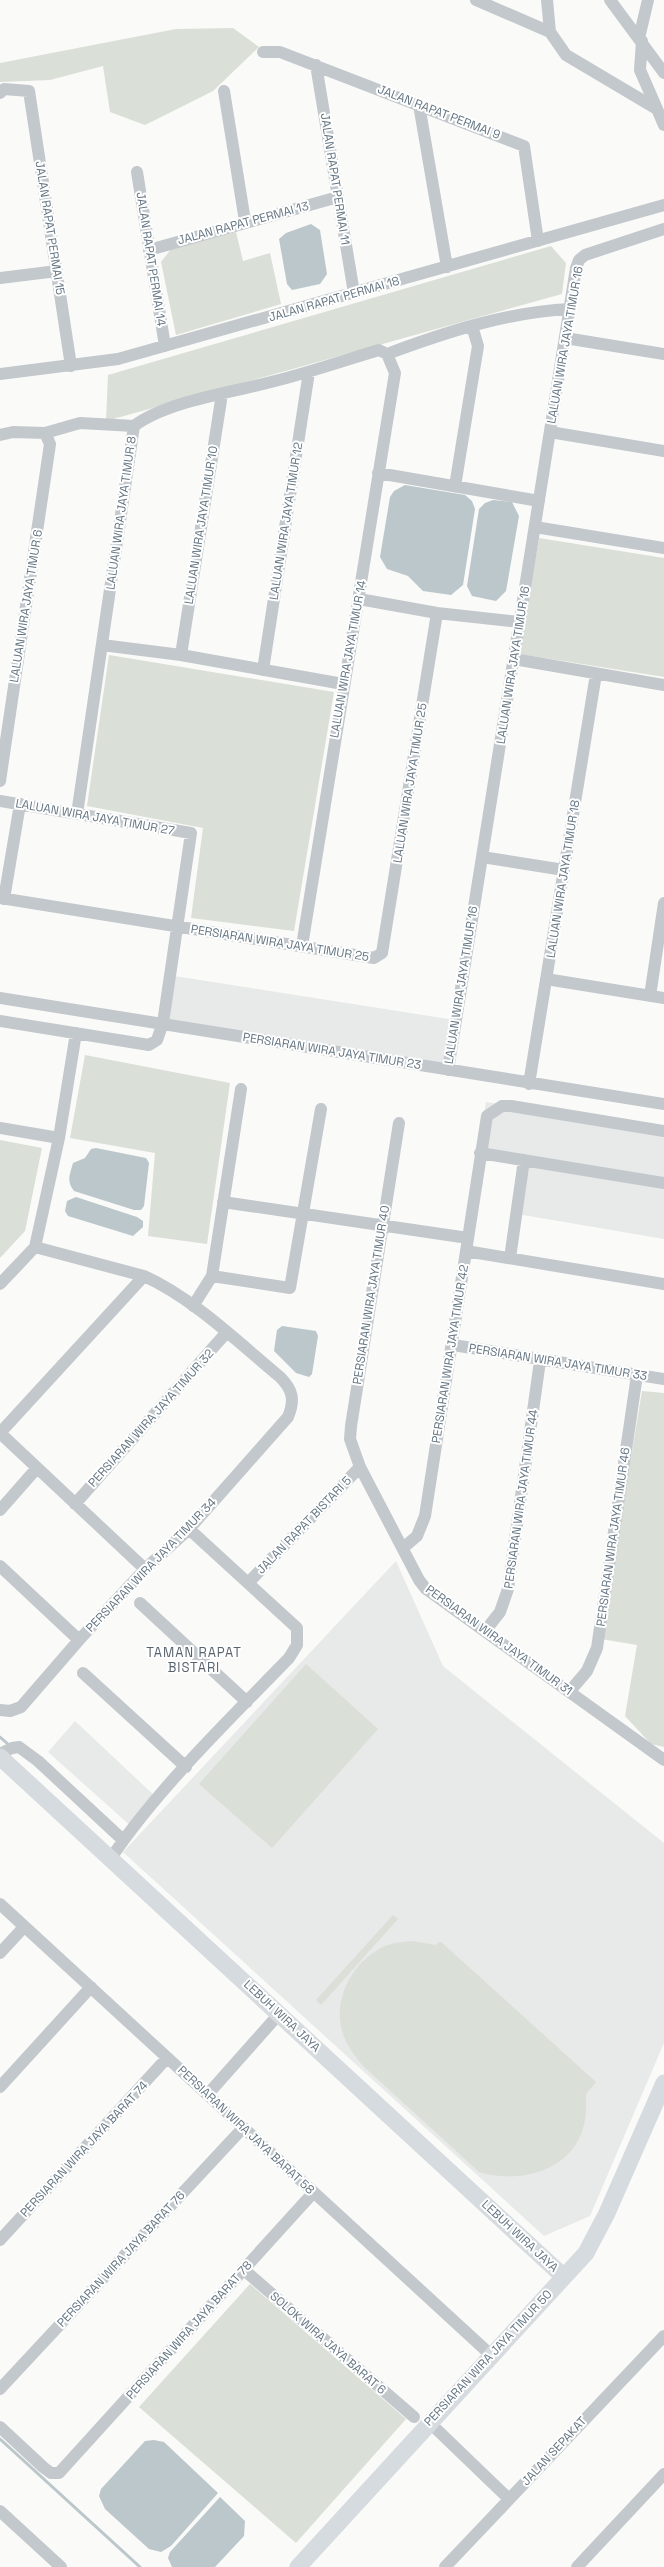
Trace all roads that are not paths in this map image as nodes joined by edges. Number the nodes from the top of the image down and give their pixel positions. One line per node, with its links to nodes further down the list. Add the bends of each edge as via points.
1 (476, 0): 5 (street)
2 (547, 0): 5 (street)
3 (610, 0): 6 (street)
4 (648, 0): 6 (street)
5 (550, 32): 13 (street, via 566,55)
6 (640, 40): 9 (street); 13 (street, via 640,70)
7 (263, 52): 8 (street, JALAN RAPAT PERMAI 9, via 280,52)
8 (316, 65): 12 (street, JALAN RAPAT PERMAI 9); 16 (street, JALAN RAPAT PERMAI 11)
9 (664, 73)
10 (224, 91): 18 (street)
11 (0, 93): 23 (street, JALAN RAPAT PERMAI 15, via 4,89 29,91)
12 (419, 105): 20 (street, JALAN RAPAT PERMAI 9, via 524,146); 22 (street)
13 (657, 109): 14 (street)
14 (664, 125)
15 (137, 172): 21 (street, JALAN RAPAT PERMAI 14)
16 (338, 197): 18 (street, JALAN RAPAT PERMAI 13); 25 (street, JALAN RAPAT PERMAI 11)
17 (664, 205): 20 (street, JALAN RAPAT PERMAI 18)
18 (245, 222): 21 (street, JALAN RAPAT PERMAI 13)
19 (664, 229): 26 (street, LALUAN WIRA JAYA TIMUR 16, via 585,255 579,260)
20 (538, 241): 22 (street, JALAN RAPAT PERMAI 18)
21 (149, 250): 29 (street, JALAN RAPAT PERMAI 14)
22 (447, 267): 25 (street, JALAN RAPAT PERMAI 18)
23 (57, 271): 24 (street); 32 (street, JALAN RAPAT PERMAI 15)
24 (0, 278)
25 (354, 293): 29 (street, JALAN RAPAT PERMAI 18)
26 (570, 309): 27 (street, via 511,315); 28 (street, LALUAN WIRA JAYA TIMUR 16)
27 (472, 326): 30 (street, via 428,338); 42 (street, via 478,346)
28 (565, 338): 31 (street); 38 (street, LALUAN WIRA JAYA TIMUR 16)
29 (165, 346): 32 (street, JALAN RAPAT PERMAI 18, via 118,359)
30 (387, 354): 33 (street, LALUAN WIRA JAYA TIMUR 8, via 379,350); 41 (street, LALUAN WIRA JAYA TIMUR 14, via 395,373)
31 (664, 354)
32 (71, 366): 34 (street, JALAN RAPAT PERMAI 18)
33 (309, 372): 35 (street, LALUAN WIRA JAYA TIMUR 8); 52 (street, LALUAN WIRA JAYA TIMUR 12)
34 (0, 374)
35 (222, 394): 36 (street, LALUAN WIRA JAYA TIMUR 8, via 147,416); 50 (street, LALUAN WIRA JAYA TIMUR 10)
36 (134, 426): 37 (street, via 80,422); 49 (street, LALUAN WIRA JAYA TIMUR 8)
37 (44, 432): 39 (street, via 13,432); 56 (street, LALUAN WIRA JAYA TIMUR 6, via 50,444)
38 (550, 432): 40 (street); 43 (street, LALUAN WIRA JAYA TIMUR 16)
39 (0, 435)
40 (664, 451)
41 (378, 473): 42 (street); 46 (street, LALUAN WIRA JAYA TIMUR 14)
42 (455, 486): 43 (street)
43 (539, 501): 44 (street, LALUAN WIRA JAYA TIMUR 16)
44 (535, 527): 45 (street); 48 (street, LALUAN WIRA JAYA TIMUR 16)
45 (664, 548)
46 (359, 599): 47 (street); 54 (street, LALUAN WIRA JAYA TIMUR 14)
47 (437, 613): 48 (street); 67 (street, LALUAN WIRA JAYA TIMUR 25)
48 (519, 622): 51 (street, LALUAN WIRA JAYA TIMUR 16)
49 (102, 645): 50 (street); 59 (street, LALUAN WIRA JAYA TIMUR 8)
50 (181, 655): 52 (street)
51 (514, 659): 53 (street); 61 (street, LALUAN WIRA JAYA TIMUR 16)
52 (263, 670): 54 (street)
53 (596, 674): 55 (street); 62 (street, LALUAN WIRA JAYA TIMUR 18)
54 (344, 684): 66 (street, LALUAN WIRA JAYA TIMUR 14)
55 (664, 686)
56 (0, 780)
57 (0, 800): 58 (street, LALUAN WIRA JAYA TIMUR 27)
58 (20, 804): 59 (street, LALUAN WIRA JAYA TIMUR 27); 63 (street)
59 (77, 814): 60 (street, LALUAN WIRA JAYA TIMUR 27)
60 (191, 833): 65 (street, PERSIARAN WIRA JAYA TIMUR 25)
61 (482, 857): 62 (street); 75 (street, LALUAN WIRA JAYA TIMUR 16)
62 (564, 870): 68 (street, LALUAN WIRA JAYA TIMUR 18)
63 (2, 898): 65 (street, PERSIARAN WIRA JAYA TIMUR 25)
64 (664, 903): 69 (street)
65 (176, 927): 66 (street, PERSIARAN WIRA JAYA TIMUR 25); 73 (street, PERSIARAN WIRA JAYA TIMUR 25)
66 (302, 946): 67 (street, PERSIARAN WIRA JAYA TIMUR 25, via 374,958)
67 (382, 953)
68 (546, 979): 69 (street); 76 (street, LALUAN WIRA JAYA TIMUR 18)
69 (650, 996): 71 (street)
70 (0, 998): 73 (street, PERSIARAN WIRA JAYA TIMUR 23)
71 (664, 998)
72 (0, 1021): 74 (street)
73 (162, 1023): 74 (street, PERSIARAN WIRA JAYA TIMUR 25, via 157,1040 149,1045); 75 (street, PERSIARAN WIRA JAYA TIMUR 23)
74 (76, 1033): 83 (street)
75 (448, 1070): 76 (street, PERSIARAN WIRA JAYA TIMUR 23)
76 (529, 1084): 78 (street, PERSIARAN WIRA JAYA TIMUR 23)
77 (241, 1089): 87 (street)
78 (664, 1104)
79 (321, 1109): 88 (street)
80 (399, 1123): 89 (street, PERSIARAN WIRA JAYA TIMUR 40)
81 (0, 1128): 83 (street)
82 (664, 1130): 84 (street, PERSIARAN WIRA JAYA TIMUR 42, via 502,1106 487,1116)
83 (59, 1138): 91 (street)
84 (480, 1153): 85 (street); 90 (street, PERSIARAN WIRA JAYA TIMUR 42)
85 (524, 1160): 86 (street); 93 (street)
86 (664, 1183)
87 (223, 1202): 88 (street); 95 (street)
88 (303, 1213): 89 (street); 95 (street, via 290,1288)
89 (383, 1224): 90 (street); 105 (street, PERSIARAN WIRA JAYA TIMUR 40, via 351,1426 350,1439)
90 (468, 1238): 92 (street, PERSIARAN WIRA JAYA TIMUR 42)
91 (35, 1247): 94 (street); 96 (street)
92 (466, 1251): 93 (street); 100 (street, PERSIARAN WIRA JAYA TIMUR 42)
93 (510, 1258): 97 (street)
94 (144, 1276): 98 (street, via 159,1282); 104 (street)
95 (212, 1276): 98 (street)
96 (0, 1284)
97 (664, 1284)
98 (193, 1306): 99 (street)
99 (226, 1333): 107 (street, PERSIARAN WIRA JAYA TIMUR 32); 109 (street, PERSIARAN WIRA JAYA TIMUR 34, via 289,1386 293,1395 292,1406 288,1417)
100 (452, 1345): 101 (street, PERSIARAN WIRA JAYA TIMUR 33); 110 (street, PERSIARAN WIRA JAYA TIMUR 42, via 422,1527 417,1536)
101 (540, 1361): 102 (street, PERSIARAN WIRA JAYA TIMUR 33); 115 (street, PERSIARAN WIRA JAYA TIMUR 44, via 508,1589 500,1612)
102 (637, 1375): 103 (street, PERSIARAN WIRA JAYA TIMUR 33); 118 (street, PERSIARAN WIRA JAYA TIMUR 46, via 597,1648 587,1671)
103 (664, 1380)
104 (0, 1433): 106 (street)
105 (360, 1467): 110 (street, PERSIARAN WIRA JAYA TIMUR 31); 113 (street, JALAN RAPAT BISTARI 5)
106 (37, 1468): 107 (street); 108 (street)
107 (75, 1504): 112 (street)
108 (0, 1510)
109 (188, 1529): 112 (street, PERSIARAN WIRA JAYA TIMUR 34); 113 (street)
110 (403, 1548): 115 (street, PERSIARAN WIRA JAYA TIMUR 31, via 426,1589)
111 (0, 1566): 116 (street)
112 (145, 1569): 116 (street, PERSIARAN WIRA JAYA TIMUR 34)
113 (248, 1583): 119 (street, via 296,1628 297,1645 289,1658)
114 (140, 1603): 119 (street)
115 (485, 1631): 118 (street, PERSIARAN WIRA JAYA TIMUR 31)
116 (79, 1640): 120 (street, PERSIARAN WIRA JAYA TIMUR 34, via 21,1707 10,1711)
117 (83, 1673): 123 (street)
118 (570, 1691): 122 (street, PERSIARAN WIRA JAYA TIMUR 31)
119 (247, 1702): 123 (street)
120 (0, 1710)
121 (0, 1756): 124 (street, via 12,1748 19,1747 38,1761); 125 (street, LEBUH WIRA JAYA)
122 (664, 1760)
123 (186, 1767): 124 (street)
124 (123, 1840): 125 (street)
125 (111, 1858): 130 (street, LEBUH WIRA JAYA)
126 (0, 1904): 127 (street, PERSIARAN WIRA JAYA BARAT 58)
127 (24, 1927): 128 (street); 129 (street, PERSIARAN WIRA JAYA BARAT 58)
128 (0, 1953)
129 (91, 1987): 131 (street, PERSIARAN WIRA JAYA BARAT 58); 133 (street)
130 (279, 2014): 134 (street); 139 (street, LEBUH WIRA JAYA)
131 (167, 2058): 134 (street, PERSIARAN WIRA JAYA BARAT 58); 137 (street, PERSIARAN WIRA JAYA BARAT 74)
132 (664, 2083): 139 (street, PERSIARAN WIRA JAYA TIMUR 50, via 607,2213 586,2253)
133 (0, 2087)
134 (208, 2094): 135 (street, PERSIARAN WIRA JAYA BARAT 58)
135 (243, 2128): 136 (street, PERSIARAN WIRA JAYA BARAT 58); 142 (street, PERSIARAN WIRA JAYA BARAT 76)
136 (313, 2193): 138 (street, PERSIARAN WIRA JAYA BARAT 78); 141 (street, PERSIARAN WIRA JAYA BARAT 58)
137 (0, 2240)
138 (243, 2269): 143 (street, SOLOK WIRA JAYA BARAT 6); 144 (street, PERSIARAN WIRA JAYA BARAT 78, via 59,2473 51,2473)
139 (564, 2277): 141 (street, PERSIARAN WIRA JAYA TIMUR 50)
140 (664, 2336): 146 (street, JALAN SEPAKAT)
141 (492, 2356): 143 (street, PERSIARAN WIRA JAYA TIMUR 50)
142 (0, 2390)
143 (421, 2420): 146 (street, SOLOK WIRA JAYA BARAT 6); 149 (street, PERSIARAN WIRA JAYA TIMUR 50)
144 (0, 2427)
145 (664, 2474): 151 (street)
146 (509, 2499): 150 (street, JALAN SEPAKAT)
147 (0, 2511): 148 (street)
148 (61, 2567)
149 (298, 2567)
150 (445, 2567)
151 (577, 2567)

